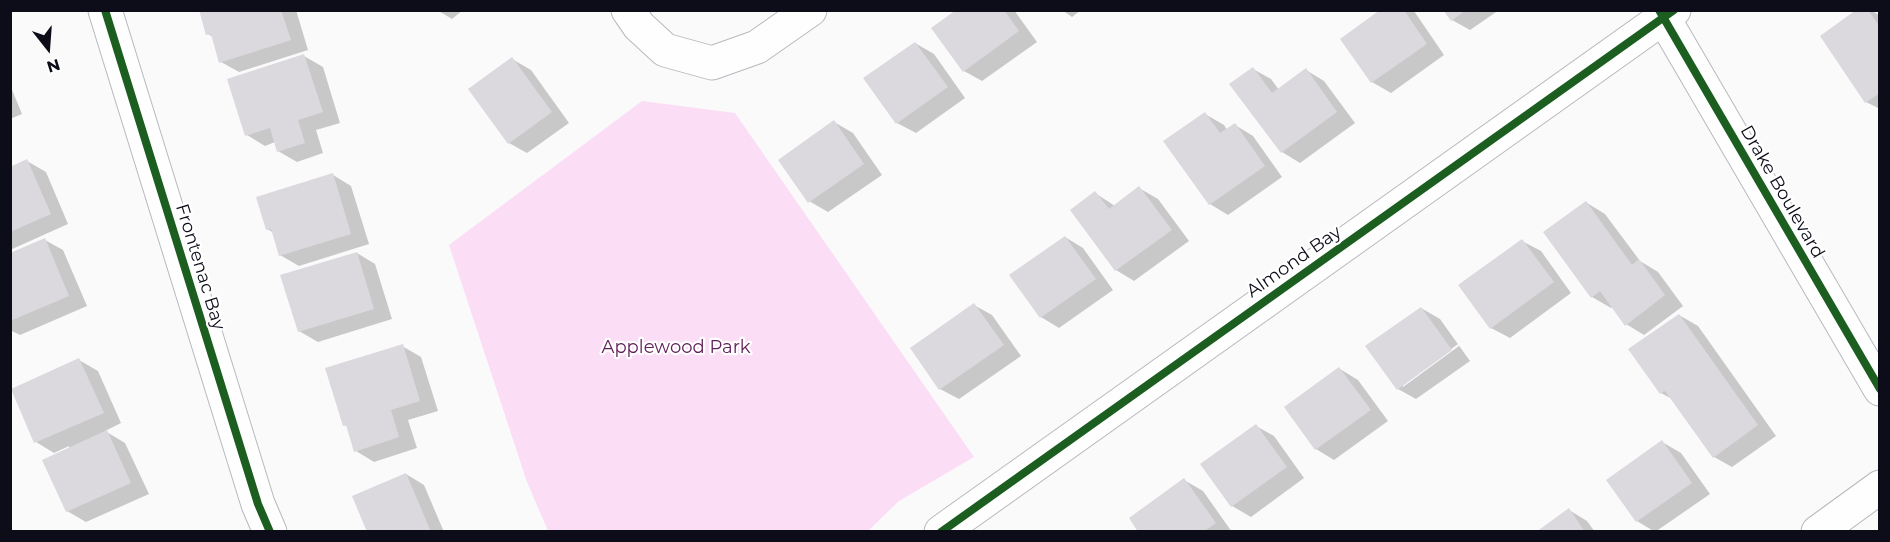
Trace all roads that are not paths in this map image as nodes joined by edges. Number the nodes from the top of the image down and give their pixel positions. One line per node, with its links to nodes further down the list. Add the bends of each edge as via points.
1 (105, 10): 7 (street, Frontenac Bay, via 258,504)
2 (628, 10): 3 (street, via 665,50 712,63 758,47)
3 (810, 10)
4 (1665, 13): 5 (street, Drake Boulevard); 8 (street, Almond Bay)
5 (1880, 389)
6 (1880, 487): 9 (street)
7 (270, 531)
8 (941, 531)
9 (1818, 531)

